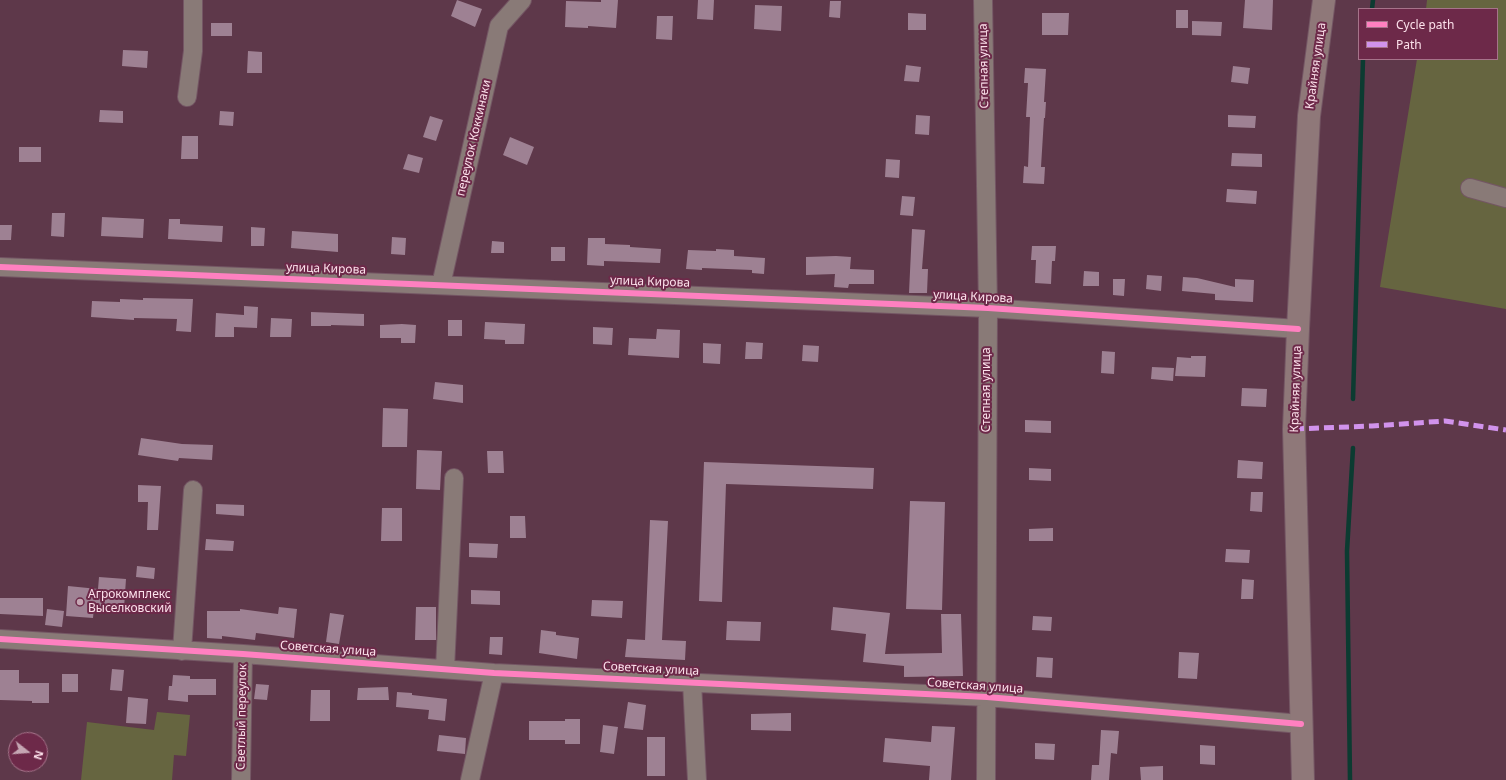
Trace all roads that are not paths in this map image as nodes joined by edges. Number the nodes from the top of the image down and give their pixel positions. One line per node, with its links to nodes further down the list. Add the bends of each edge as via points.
1 (193, 0): 5 (street, via 192,51)
2 (522, 0): 9 (street, переулок Коккинаки, via 499,26)
3 (982, 0): 10 (street, Степная улица)
4 (1324, 0): 11 (main road, Крайняя улица, via 1309,116)
5 (187, 97)
6 (1470, 188): 7 (street)
7 (1506, 198)
8 (0, 267): 9 (street, улица Кирова)
9 (442, 285): 10 (street, улица Кирова)
10 (988, 308): 11 (street, улица Кирова); 20 (street, Степная улица)
11 (1298, 329): 21 (main road, Крайняя улица, via 1294,429)
12 (454, 478): 17 (street)
13 (193, 490): 15 (street)
14 (0, 639): 15 (street, Советская улица)
15 (182, 651): 16 (street, Советская улица)
16 (243, 654): 17 (street, Советская улица); 22 (street, Светлый переулок)
17 (445, 669): 18 (street, Советская улица)
18 (494, 673): 19 (street, Советская улица); 23 (street)
19 (692, 682): 20 (street, Советская улица); 24 (street, Советская улица)
20 (987, 697): 21 (street, Советская улица); 25 (street, Степная улица)
21 (1301, 724): 26 (main road, Крайняя улица)
22 (241, 780)
23 (470, 780)
24 (697, 780)
25 (986, 780)
26 (1303, 780)

